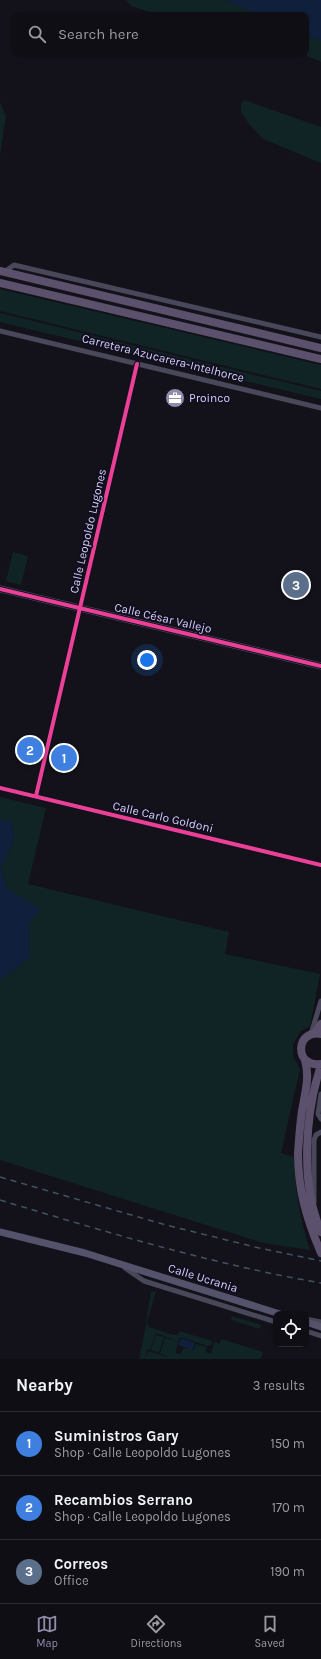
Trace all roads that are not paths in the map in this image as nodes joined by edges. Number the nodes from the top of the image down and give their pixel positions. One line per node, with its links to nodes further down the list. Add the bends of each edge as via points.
1 (2, 272): 4 (street, via 14,265); 5 (main road)
2 (0, 283): 6 (main road)
3 (0, 330): 7 (street, Carretera Azucarera-Intelhorce)
4 (321, 337)
5 (321, 348)
6 (321, 359)
7 (137, 364): 8 (street, Carretera Azucarera-Intelhorce); 10 (street, Calle Leopoldo Lugones)
8 (321, 408)
9 (0, 589): 10 (street, Calle César Vallejo)
10 (80, 609): 11 (street, Calle César Vallejo); 13 (street, Calle Leopoldo Lugones)
11 (321, 666)
12 (0, 788): 13 (street, Calle Carlo Goldoni)
13 (36, 796): 14 (street, Calle Carlo Goldoni)
14 (321, 865)
15 (321, 1001): 17 (street)
16 (321, 1024): 17 (main road)
17 (316, 1034): 18 (main road, via 306,1037 301,1045)
18 (304, 1060): 19 (main road); 26 (main road, via 308,1082 298,1153 300,1189 310,1229)
19 (321, 1065): 23 (main road, via 315,1083 307,1145)
20 (321, 1094): 21 (street)
21 (319, 1117)
22 (321, 1132): 23 (street, via 314,1140)
23 (313, 1207): 25 (main road)
24 (0, 1232): 27 (street, Calle Ucrania)
25 (321, 1232)
26 (320, 1251)
27 (119, 1264): 28 (street, Calle Ucrania); 30 (street, Calle Ucrania, via 144,1280)
28 (273, 1312)
29 (309, 1320): 31 (street)
30 (273, 1321)
31 (321, 1322)
32 (309, 1323): 33 (street)
33 (321, 1327)
34 (309, 1332): 35 (street)
35 (321, 1336)

